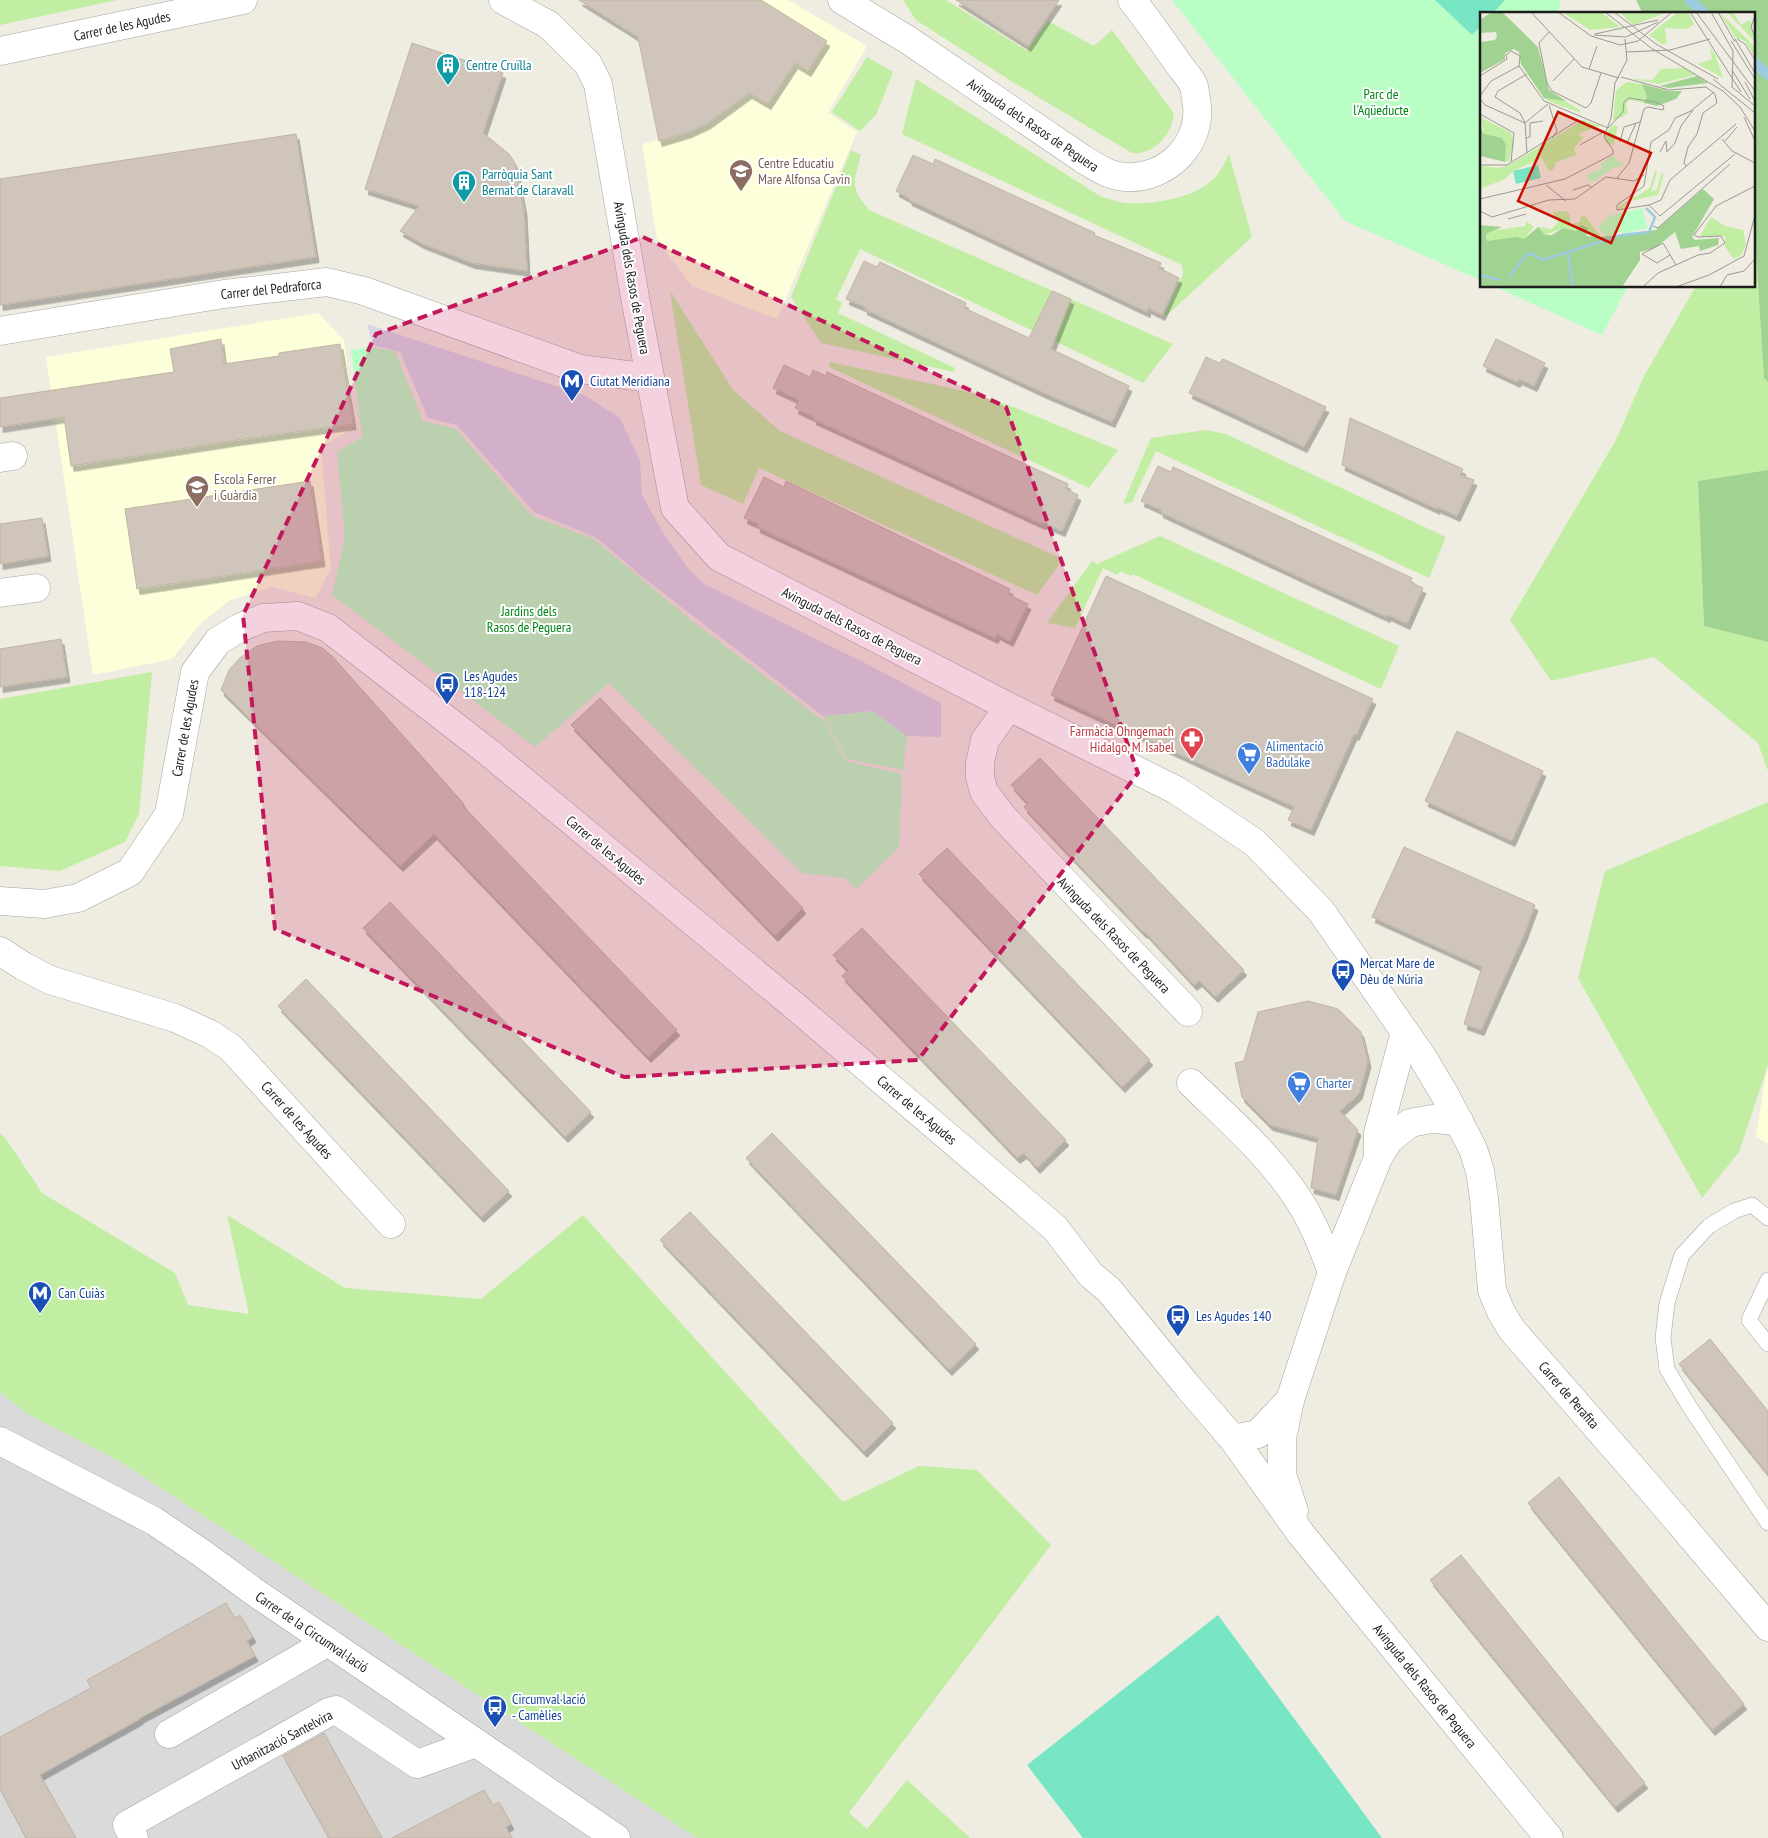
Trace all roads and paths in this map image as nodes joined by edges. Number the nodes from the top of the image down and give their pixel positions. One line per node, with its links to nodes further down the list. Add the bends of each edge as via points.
1 (243, 0): 5 (street, Carrer de les Agudes)
2 (503, 0): 7 (street, Avinguda dels Rasos de Peguera, via 549,25 588,64 598,84)
3 (842, 0): 4 (street, Avinguda dels Rasos de Peguera, via 908,40 1083,159 1106,173 1125,177 1141,176 1176,160 1195,132 1198,110 1193,84)
4 (1132, 0)
5 (0, 51)
6 (0, 331): 7 (street, Carrer del Pedraforca, via 224,294 327,282 364,291 580,369)
7 (650, 378): 10 (street, Avinguda dels Rasos de Peguera, via 675,508 719,557)
8 (36, 588): 9 (street)
9 (0, 594)
10 (1009, 707): 13 (street, Avinguda dels Rasos de Peguera, via 985,740 981,753 980,778 984,792 1003,818); 14 (street, Avinguda dels Rasos de Peguera, via 1176,790 1255,843 1321,911)
11 (0, 901): 24 (street, Carrer de les Agudes, via 44,904 78,898 130,872 170,814 195,672 218,641 263,618 298,616 328,628 487,751 790,1002 1055,1228)
12 (0, 951): 19 (street, Carrer de les Agudes, via 50,980 175,1018 231,1048)
13 (1188, 1012)
14 (1404, 1032): 16 (street, Avinguda dels Rasos de Peguera); 17 (street, Avinguda dels Rasos de Peguera, via 1378,1133)
15 (1191, 1083): 20 (street, via 1284,1179 1318,1233)
16 (1458, 1121): 17 (street, Avinguda dels Rasos de Peguera, via 1432,1119 1410,1123 1389,1140); 28 (street, Carrer de Perafita, via 1480,1171 1492,1290 1504,1318)
17 (1378, 1158): 20 (street, Avinguda dels Rasos de Peguera)
18 (1767, 1213): 26 (lane, via 1752,1205 1734,1211 1710,1226 1682,1254 1667,1303 1663,1338 1667,1369)
19 (391, 1224)
20 (1332, 1272): 23 (street, Avinguda dels Rasos de Peguera)
21 (1768, 1280): 22 (lane, via 1749,1320)
22 (1768, 1344)
23 (1290, 1400): 24 (street, Avinguda dels Rasos de Peguera, via 1258,1434); 27 (street, Avinguda dels Rasos de Peguera, via 1282,1438 1282,1474)
24 (1233, 1439): 27 (street, Avinguda dels Rasos de Peguera)
25 (0, 1441): 29 (street, Carrer de la Circumval·lació, via 154,1521)
26 (1768, 1522)
27 (1301, 1534): 32 (street, Avinguda dels Rasos de Peguera)
28 (1768, 1627)
29 (328, 1642): 30 (street); 31 (street, Carrer de la Circumval·lació)
30 (169, 1734)
31 (476, 1743): 33 (street, Urbanització Santelvira, via 417,1764 336,1710 127,1825); 34 (street, Carrer de la Circumval·lació)
32 (1542, 1835)
33 (134, 1838)
34 (616, 1838)

